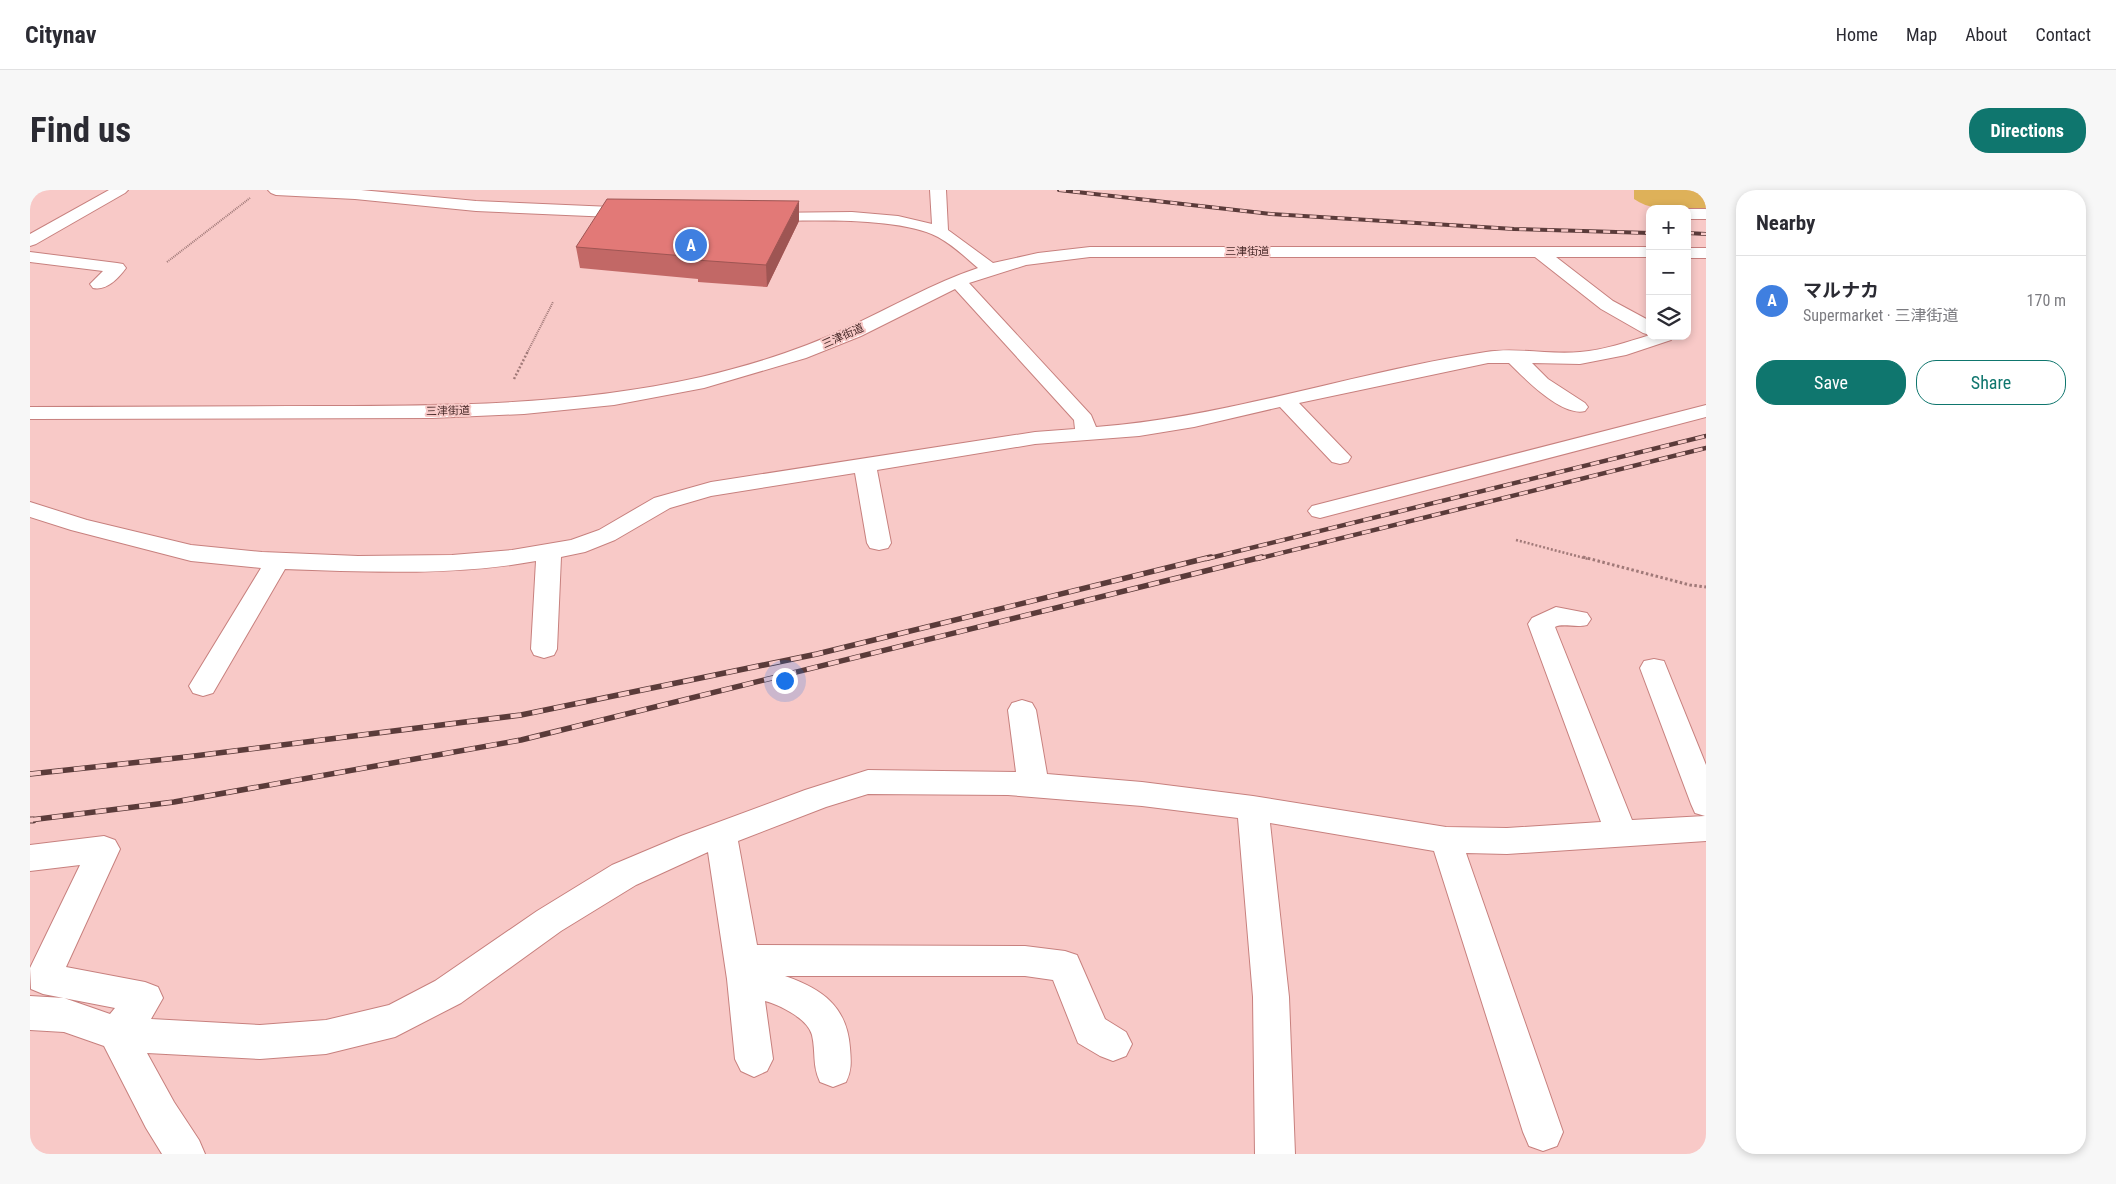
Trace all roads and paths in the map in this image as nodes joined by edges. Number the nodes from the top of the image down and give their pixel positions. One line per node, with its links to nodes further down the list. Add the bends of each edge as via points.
1 (120, 190): 10 (street)
2 (276, 190): 5 (street, via 476,206)
3 (938, 190): 9 (street)
4 (253, 196): 16 (path)
5 (646, 213)
6 (1691, 214): 7 (street)
7 (1706, 214)
8 (744, 215): 9 (street, via 879,219)
9 (940, 231): 17 (street)
10 (30, 241)
11 (1539, 252): 12 (street, 三津街道); 17 (street, 三津街道, via 1125,250 1054,256); 21 (street, via 1607,306)
12 (1646, 252)
13 (1691, 253): 14 (street)
14 (1706, 253)
15 (30, 257): 19 (street, via 117,268)
16 (167, 262)
17 (990, 269): 18 (street, 三津街道)
18 (958, 281): 26 (street, 三津街道, via 822,345 706,382 591,402); 29 (street, via 1084,419)
19 (99, 284)
20 (553, 302): 26 (path)
21 (1646, 326)
22 (1652, 340): 23 (street, via 1619,351 1580,358)
23 (1513, 356): 24 (street, via 1479,359); 25 (street, via 1541,383)
24 (1285, 400): 29 (street, via 1194,421); 30 (street)
25 (1578, 407)
26 (498, 410): 28 (street, 三津街道)
27 (1706, 411): 33 (street)
28 (30, 413)
29 (1086, 434): 31 (street, via 1035,438)
30 (1340, 457)
31 (865, 465): 35 (street); 36 (street, via 682,496 662,503 607,536)
32 (30, 509): 37 (street, via 79,525 191,553)
33 (1320, 511)
34 (1516, 540): 38 (path)
35 (879, 543)
36 (549, 553): 37 (street, via 452,563); 40 (street)
37 (277, 561): 42 (street)
38 (1706, 587)
39 (1578, 619): 48 (street, via 1556,616 1541,624)
40 (544, 649)
41 (1654, 668): 45 (street)
42 (203, 686)
43 (1022, 710): 44 (street)
44 (1033, 785): 46 (street); 49 (street, via 868,782)
45 (1706, 804)
46 (1253, 808): 50 (street); 60 (street, via 1271,997)
47 (1706, 828): 48 (street)
48 (1620, 833): 50 (street, via 1507,841)
49 (721, 834): 52 (street); 54 (street, via 624,876 549,922 448,992 395,1020 326,1037 260,1042)
50 (1446, 840): 58 (street)
51 (30, 858): 54 (street, via 104,849 43,978 145,998)
52 (744, 970): 55 (street, via 1024,961 1065,966 1091,1031); 56 (street); 57 (street, via 809,1003 829,1027)
53 (30, 1013): 54 (street, via 64,1015)
54 (117, 1034): 59 (street, via 160,1115)
55 (1113, 1044)
56 (754, 1059)
57 (833, 1069)
58 (1543, 1132)
59 (185, 1154)
60 (1275, 1154)

